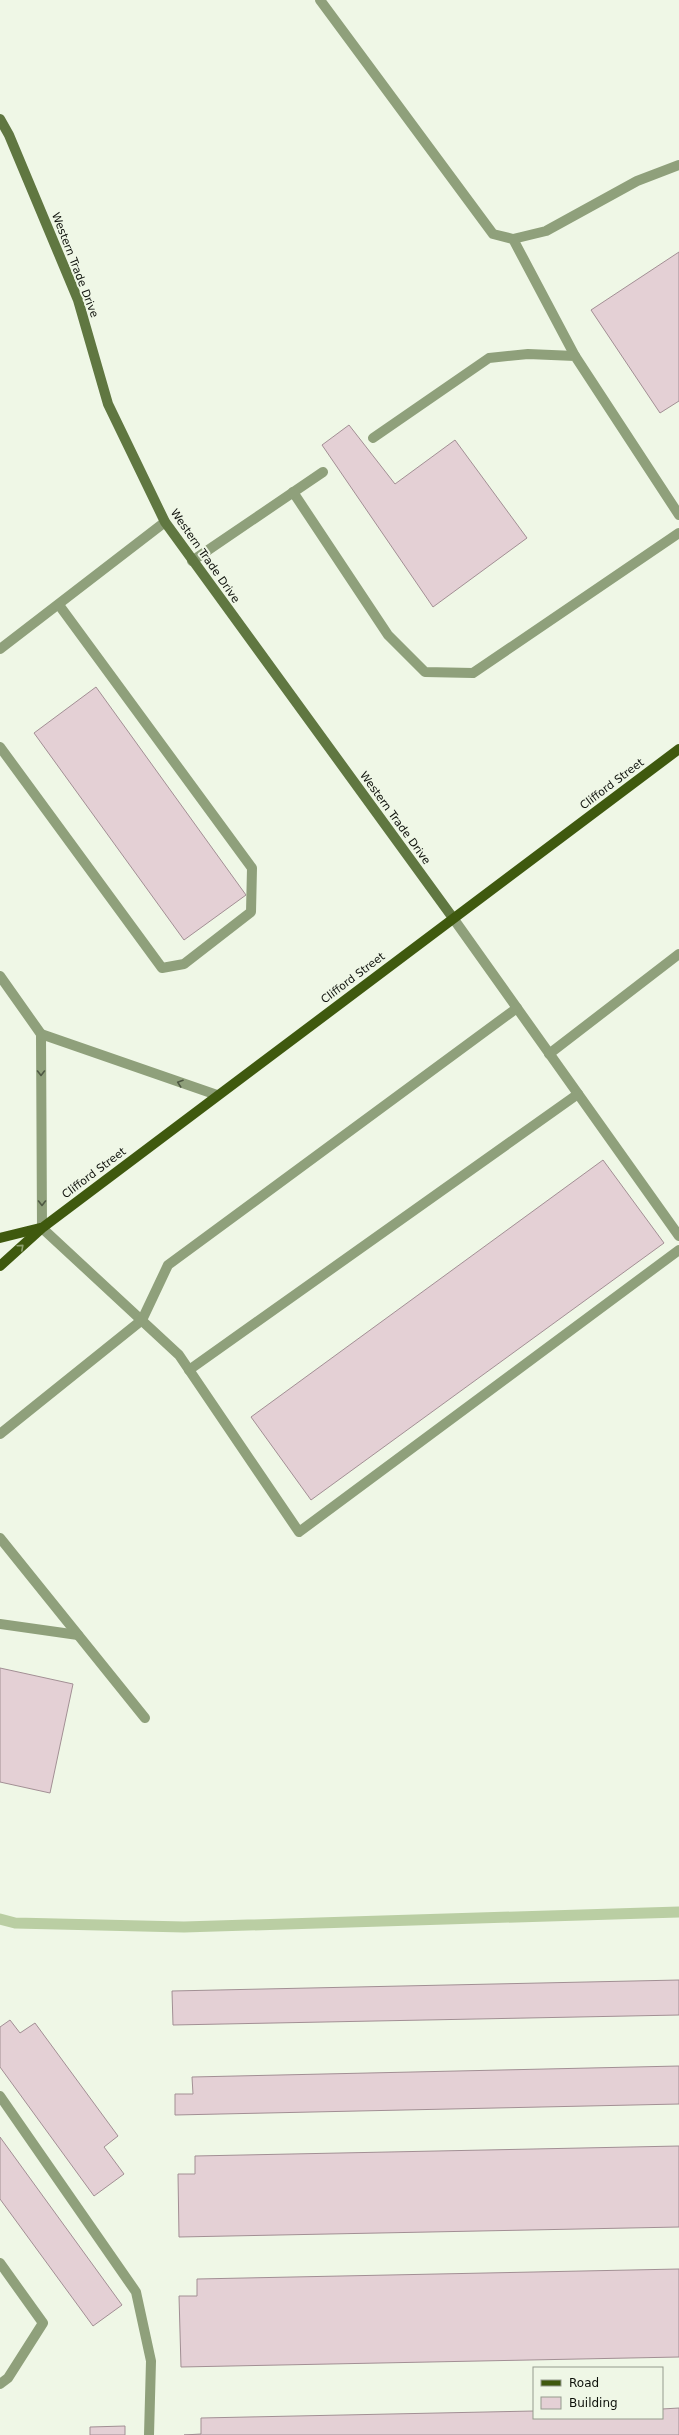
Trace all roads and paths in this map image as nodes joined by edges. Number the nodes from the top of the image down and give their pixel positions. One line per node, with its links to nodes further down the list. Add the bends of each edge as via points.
1 (320, 0): 4 (lane, via 493,234)
2 (0, 119): 10 (street, Western Trade Drive, via 78,300 108,404)
3 (679, 165): 4 (lane, via 637,181 546,231)
4 (513, 239): 5 (lane)
5 (575, 356): 6 (lane, via 528,354 489,358); 9 (lane)
6 (373, 438)
7 (323, 472): 8 (lane)
8 (293, 492): 11 (lane, via 388,636 425,672 473,673); 12 (lane)
9 (679, 515)
10 (165, 522): 12 (street, Western Trade Drive); 13 (lane)
11 (679, 533)
12 (192, 561): 17 (street, Western Trade Drive)
13 (59, 605): 14 (lane); 15 (lane, via 252,868 251,912 184,964 162,968)
14 (0, 649)
15 (0, 747)
16 (679, 749): 17 (main road, Clifford Street)
17 (453, 918): 20 (lane); 24 (main road, Clifford Street)
18 (679, 954): 22 (lane)
19 (0, 976): 21 (lane)
20 (517, 1008): 22 (lane); 30 (lane, via 168,1265)
21 (41, 1034): 24 (lane, one-way to 21); 25 (lane, one-way to 25)
22 (549, 1054): 23 (lane)
23 (578, 1094): 26 (lane); 31 (lane)
24 (217, 1095): 25 (main road, Clifford Street)
25 (42, 1228): 27 (main road, Clifford Street); 29 (main road, Clifford Street, one-way to 25); 30 (lane)
26 (679, 1236)
27 (0, 1238)
28 (679, 1250): 31 (lane, via 299,1532)
29 (0, 1266)
30 (142, 1320): 31 (lane, via 179,1355); 32 (lane)
31 (189, 1370)
32 (0, 1434)
33 (0, 1538): 35 (lane)
34 (0, 1624): 35 (lane)
35 (78, 1635): 36 (lane)
36 (145, 1718)
37 (0, 2096): 40 (lane, via 136,2292 151,2361)
38 (0, 2263): 39 (lane, via 43,2323 8,2378)
39 (0, 2384)
40 (149, 2435)

